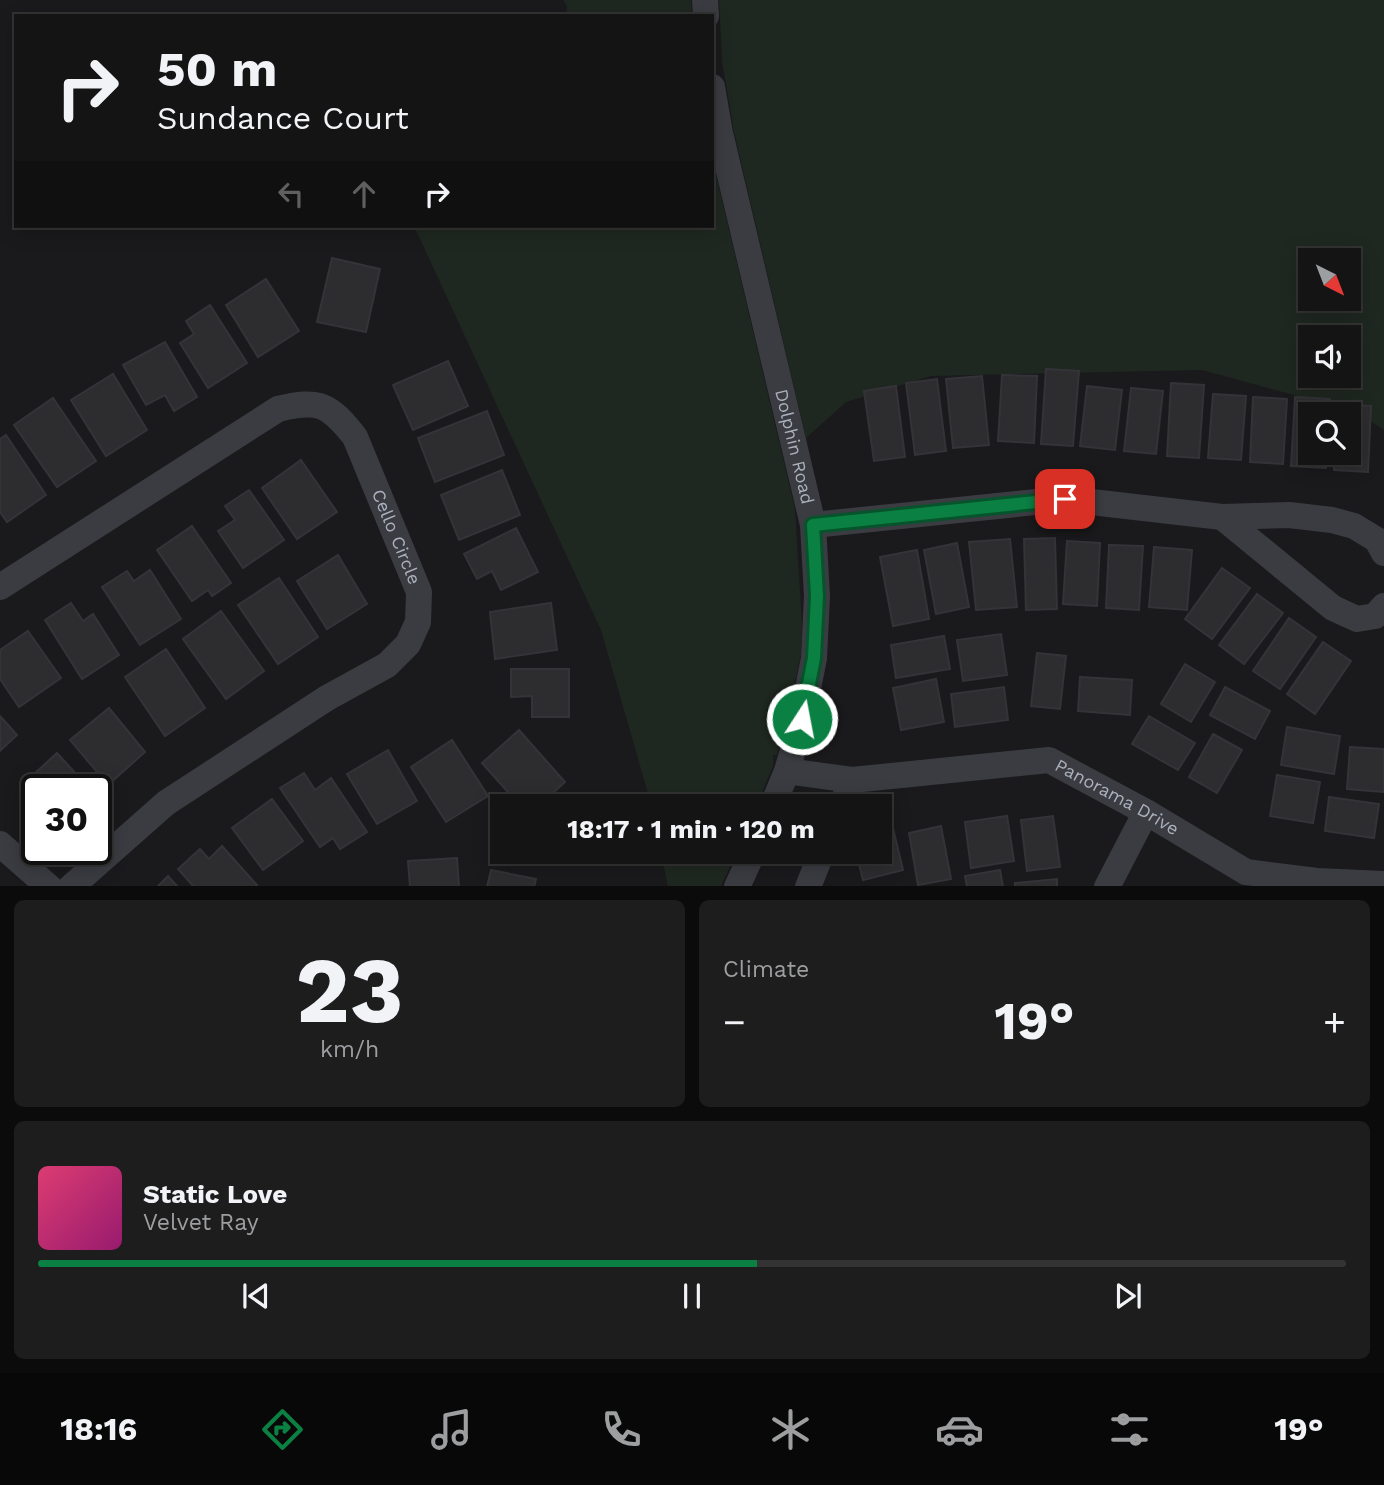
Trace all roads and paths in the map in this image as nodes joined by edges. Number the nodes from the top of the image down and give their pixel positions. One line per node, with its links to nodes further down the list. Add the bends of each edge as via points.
1 (714, 98): 3 (street, Dolphin Road)
2 (1223, 517): 3 (street, via 1065,499); 4 (street, via 1289,515 1332,520 1377,540); 6 (street, via 1333,608 1357,619 1375,616)
3 (813, 525): 7 (street, Dolphin Road, via 814,658)
4 (1384, 553)
5 (0, 587): 18 (street, Cello Circle, via 278,409 303,403 337,415 355,436 419,592 418,622 408,644 387,665 327,698 166,803)
6 (1384, 606)
7 (787, 771): 8 (street, Panorama Drive); 9 (street, Dolphin Road)
8 (852, 780): 10 (street); 11 (street, Panorama Drive, via 1049,760)
9 (777, 794)
10 (846, 794)
11 (1146, 812): 16 (street, Panorama Drive, via 1246,872); 21 (street)
12 (0, 844): 17 (street)
13 (748, 864): 19 (street)
14 (817, 864): 20 (street)
15 (1384, 884): 16 (street, Panorama Drive)
16 (1354, 885)
17 (48, 886)
18 (72, 886)
19 (737, 886)
20 (808, 886)
21 (1108, 886)

